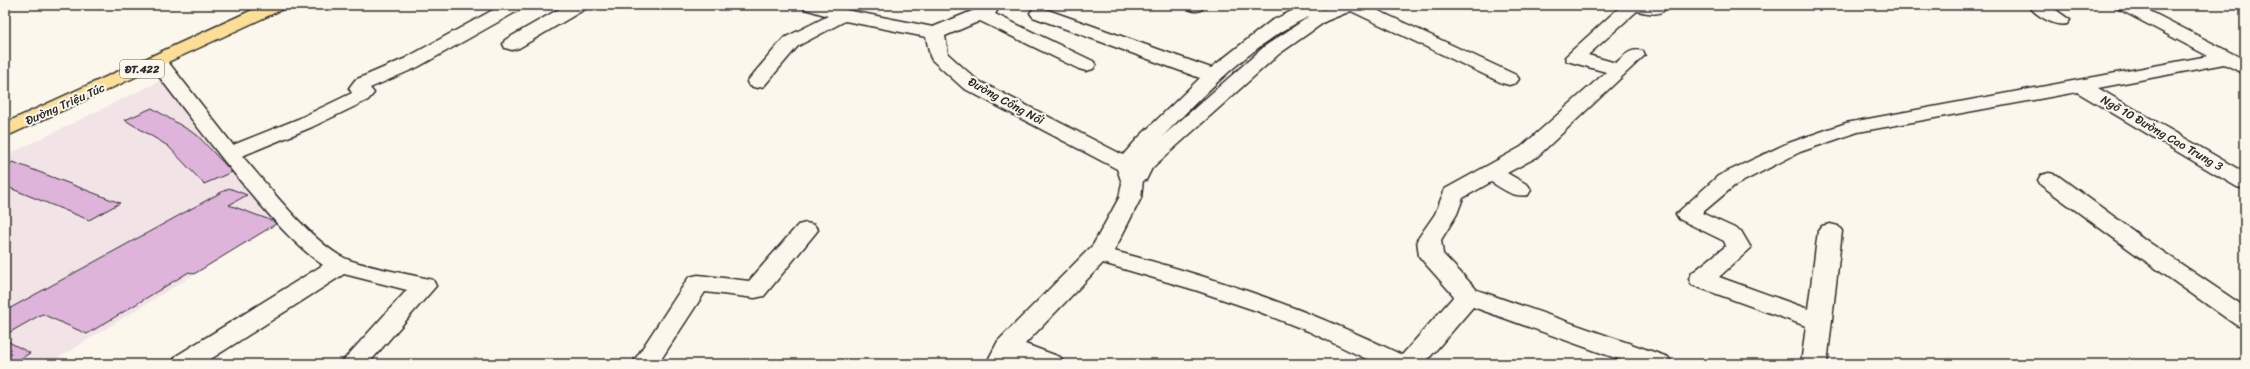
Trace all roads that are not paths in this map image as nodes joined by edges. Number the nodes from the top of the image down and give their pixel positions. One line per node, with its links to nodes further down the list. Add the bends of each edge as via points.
1 (277, 5): 18 (main road, Đường Triệu Túc / ĐT.422)
2 (515, 5): 27 (street, via 411,62 362,84 359,88 364,93 361,96 305,123)
3 (579, 5): 15 (street)
4 (811, 5): 12 (street)
5 (1318, 5): 22 (street, via 1277,25)
6 (1351, 5): 23 (street); 29 (street, via 1320,17 1272,50)
7 (1660, 5): 21 (street, via 1656,9 1633,5 1574,57)
8 (2037, 5): 13 (street)
9 (2125, 5): 17 (street)
10 (982, 10): 14 (street); 19 (street)
11 (1039, 13): 22 (street)
12 (842, 15): 14 (street); 24 (street, via 826,26 791,42)
13 (2061, 20)
14 (935, 33): 29 (street, Đường Cổng Nổi, via 939,56 970,84)
15 (512, 44)
16 (1636, 55): 21 (street)
17 (2227, 58): 20 (street); 25 (street)
18 (158, 62): 26 (main road, Đường Triệu Túc / ĐT.422); 27 (street)
19 (1086, 65)
20 (2245, 68)
21 (1620, 70): 28 (street, via 1529,152)
22 (1214, 76): 29 (street, via 1145,142)
23 (1509, 79)
24 (757, 82)
25 (2080, 85): 31 (street, Ngõ 10 Đường Cao Trung 3); 39 (street, via 1854,127 1793,148 1726,181 1687,214 1733,236 1739,248 1701,279)
26 (5, 131)
27 (229, 154): 36 (street, via 287,222 316,249)
28 (1491, 173): 32 (street); 37 (street, via 1452,194 1446,214 1429,240 1431,256)
29 (1130, 174): 35 (street, via 1130,198)
30 (2049, 180): 38 (street)
31 (2245, 182)
32 (1520, 190)
33 (806, 230): 43 (street, via 755,290 698,283)
34 (1830, 231): 39 (street)
35 (1098, 254): 40 (street); 45 (street, via 1267,305 1342,336)
36 (340, 265): 41 (street); 42 (street, via 424,286)
37 (1468, 296): 46 (street); 47 (street)
38 (2245, 319)
39 (1819, 322): 48 (street)
40 (1003, 356): 44 (street)
41 (185, 363)
42 (353, 364)
43 (645, 364)
44 (1051, 364)
45 (1399, 364)
46 (1409, 364)
47 (1659, 364)
48 (1814, 364)

